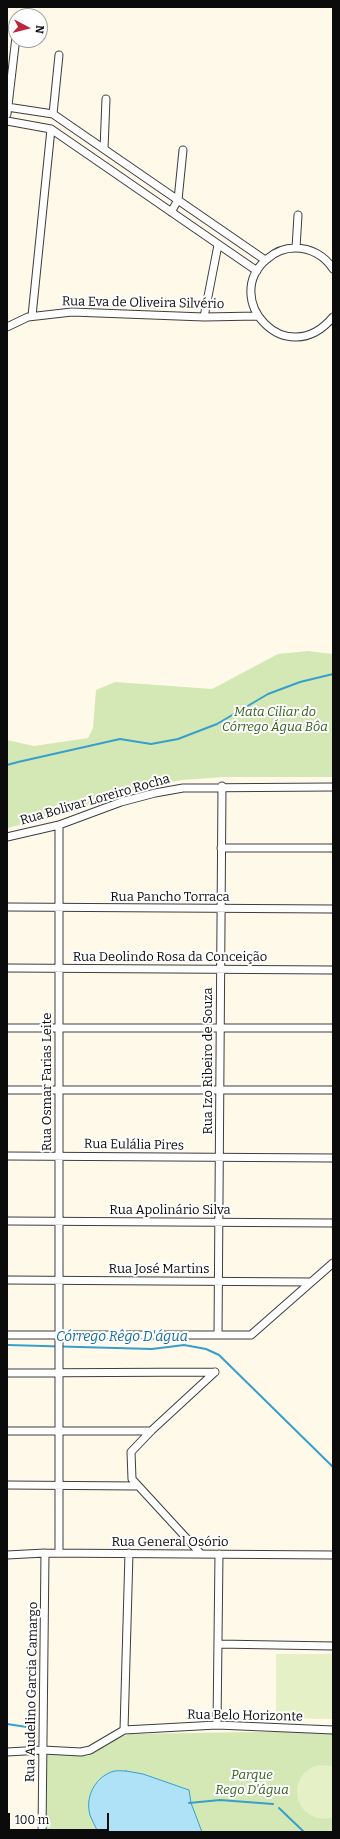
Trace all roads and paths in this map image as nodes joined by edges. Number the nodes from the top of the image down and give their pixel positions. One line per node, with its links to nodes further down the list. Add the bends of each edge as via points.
1 (15, 48): 4 (street)
2 (59, 55): 5 (street)
3 (106, 99): 8 (street)
4 (7, 109): 5 (street)
5 (53, 114): 8 (street)
6 (7, 121): 7 (street)
7 (51, 129): 11 (street); 18 (street)
8 (104, 149): 10 (street)
9 (184, 150): 10 (street)
10 (178, 200): 11 (street); 15 (street)
11 (171, 212): 13 (street)
12 (298, 215): 14 (street)
13 (218, 245): 17 (street); 20 (street)
14 (296, 248): 15 (street, via 288,248); 16 (street, via 317,253)
15 (265, 260): 17 (street)
16 (333, 269)
17 (257, 271): 19 (street, via 251,291 253,306)
18 (32, 316): 20 (street, Rua Eva de Oliveira Silvério, via 72,312); 22 (street, Rua Eva de Oliveira Silvério)
19 (258, 316): 20 (street, Rua Eva de Oliveira Silvério); 21 (street, via 270,329 283,336 297,337 311,335 323,328)
20 (204, 317)
21 (333, 317)
22 (7, 327)
23 (222, 786): 24 (street, Rua Bolivar Loreiro Rocha); 25 (street, Rua Bolivar Loreiro Rocha, via 155,792); 27 (street, Rua Izo Ribeiro de Souza)
24 (333, 787)
25 (59, 825): 26 (street, Rua Bolivar Loreiro Rocha); 30 (street, Rua Osmar Farias Leite)
26 (7, 837)
27 (221, 848): 28 (street); 31 (street, Rua Izo Ribeiro de Souza)
28 (333, 848)
29 (7, 908): 30 (street, Rua Pancho Torraca)
30 (59, 909): 31 (street, Rua Pancho Torraca); 34 (street, Rua Osmar Farias Leite)
31 (221, 909): 32 (street, Rua Pancho Torraca); 35 (street, Rua Izo Ribeiro de Souza)
32 (333, 909)
33 (7, 968): 34 (street, Rua Deolindo Rosa da Conceição)
34 (59, 969): 35 (street, Rua Deolindo Rosa da Conceição); 38 (street, Rua Osmar Farias Leite)
35 (220, 969): 36 (street, Rua Deolindo Rosa da Conceição); 39 (street, Rua Izo Ribeiro de Souza)
36 (333, 970)
37 (7, 1028): 38 (street)
38 (59, 1028): 39 (street); 42 (street, Rua Osmar Farias Leite)
39 (220, 1028): 40 (street); 43 (street, Rua Izo Ribeiro de Souza)
40 (333, 1028)
41 (7, 1090): 42 (street)
42 (59, 1090): 43 (street); 46 (street, Rua Osmar Farias Leite)
43 (220, 1090): 44 (street); 47 (street, Rua Izo Ribeiro de Souza)
44 (333, 1090)
45 (7, 1156): 46 (street, Rua Eulália Pires)
46 (59, 1156): 47 (street, Rua Eulália Pires); 50 (street, Rua Osmar Farias Leite)
47 (219, 1158): 48 (street, Rua Eulália Pires); 51 (street, Rua Izo Ribeiro de Souza)
48 (333, 1158)
49 (7, 1221): 50 (street, Rua Apolinário Silva)
50 (59, 1221): 51 (street, Rua Apolinário Silva); 55 (street, Rua Osmar Farias Leite)
51 (218, 1222): 52 (street, Rua Apolinário Silva); 56 (street, Rua Izo Ribeiro de Souza)
52 (333, 1223)
53 (333, 1263): 57 (street)
54 (7, 1280): 55 (street, Rua José Martins)
55 (59, 1280): 56 (street, Rua José Martins); 60 (street, Rua Osmar Farias Leite)
56 (218, 1281): 57 (street, Rua José Martins); 59 (street, Rua Izo Ribeiro de Souza)
57 (311, 1282): 59 (street, via 254,1334)
58 (7, 1335): 60 (street)
59 (218, 1335): 60 (street)
60 (59, 1337): 62 (street, Rua Osmar Farias Leite)
61 (7, 1372): 62 (street)
62 (59, 1373): 64 (street); 65 (street, via 215,1372)
63 (7, 1431): 64 (street)
64 (58, 1431): 65 (street); 67 (street)
65 (151, 1431): 68 (street, via 131,1452 132,1479)
66 (7, 1485): 67 (street)
67 (59, 1486): 68 (street); 70 (street)
68 (138, 1486): 72 (street)
69 (45, 1553): 70 (street, Rua General Osório); 74 (street, Rua General Osório); 81 (street, Rua Audelino Garcia Camargo)
70 (59, 1553): 71 (street, Rua General Osório)
71 (129, 1554): 72 (street, Rua General Osório); 79 (street)
72 (201, 1554): 73 (street, Rua General Osório)
73 (219, 1554): 75 (street, Rua General Osório); 76 (street)
74 (7, 1555)
75 (333, 1555)
76 (218, 1644): 77 (street); 78 (street)
77 (333, 1646)
78 (217, 1726): 79 (street, Rua Belo Horizonte); 80 (street, Rua Belo Horizonte)
79 (124, 1730): 81 (street, Rua Belo Horizonte, via 90,1750)
80 (333, 1730)
81 (43, 1750): 82 (street, Rua Belo Horizonte); 83 (street, Rua Audelino Garcia Camargo)
82 (7, 1752)
83 (42, 1832)

